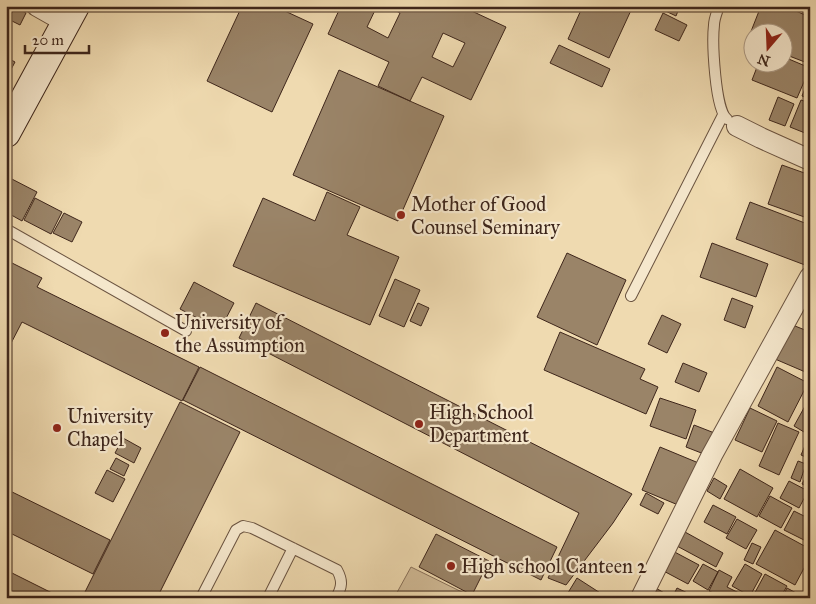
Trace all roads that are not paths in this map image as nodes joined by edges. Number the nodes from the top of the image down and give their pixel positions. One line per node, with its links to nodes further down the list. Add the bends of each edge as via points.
1 (38, 6): 3 (street)
2 (719, 6): 4 (lane, via 714,23 716,88)
3 (71, 15): 5 (street)
4 (730, 121): 6 (street); 9 (lane)
5 (6, 133)
6 (810, 160)
7 (6, 229): 10 (lane)
8 (810, 277): 15 (street, via 712,455)
9 (631, 296)
10 (186, 331)
11 (293, 548): 12 (lane, via 252,528 244,526 236,530); 13 (lane); 14 (lane, via 337,570 342,578)
12 (201, 598)
13 (268, 598)
14 (336, 598)
15 (641, 598)

